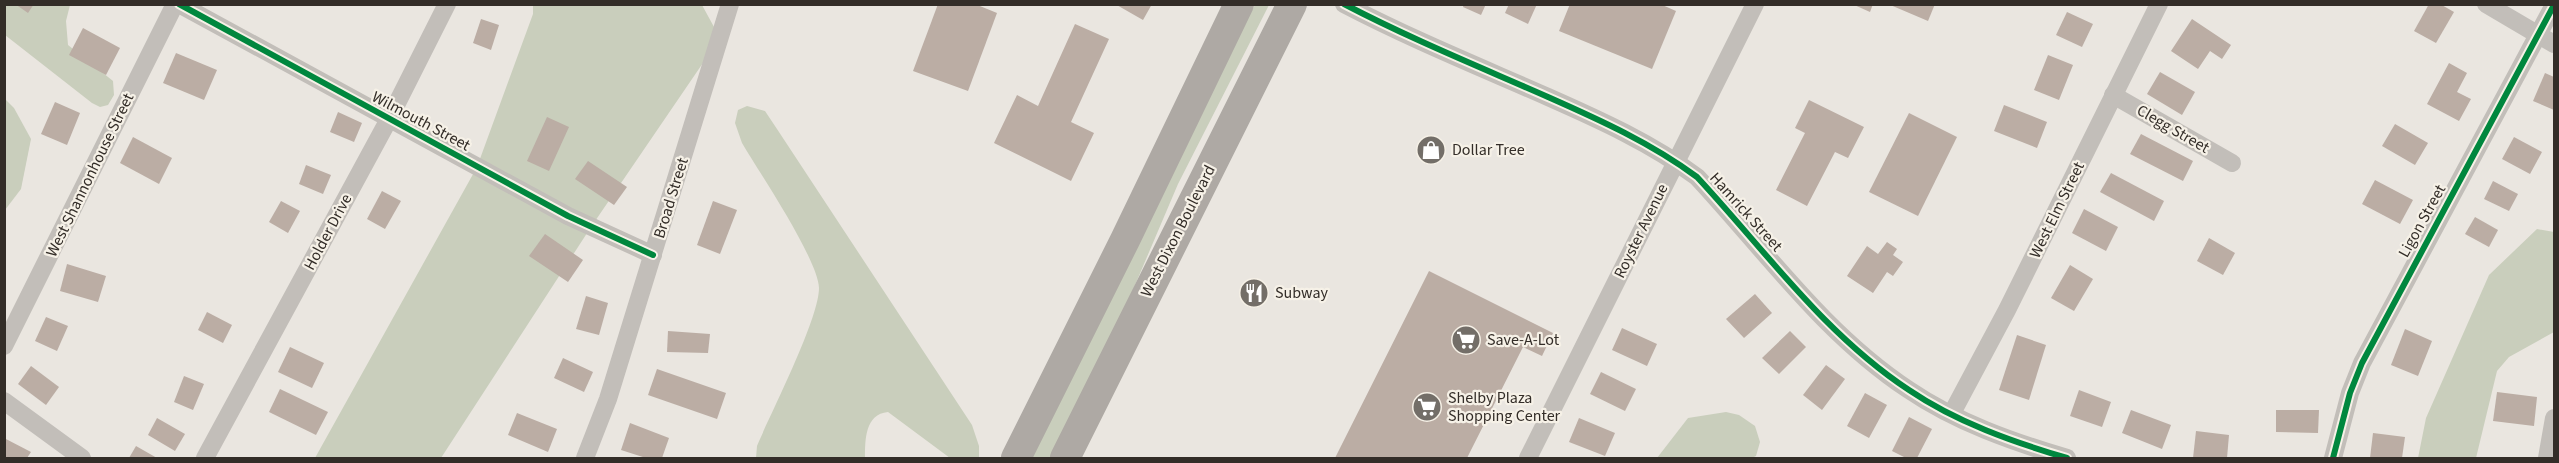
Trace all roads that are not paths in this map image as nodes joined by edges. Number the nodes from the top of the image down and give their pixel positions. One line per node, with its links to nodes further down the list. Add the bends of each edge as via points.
1 (177, 4): 14 (street, Wilmouth Street); 18 (street, West Shannonhouse Street)
2 (447, 4): 14 (street, Holder Drive)
3 (730, 4): 17 (street, Broad Street)
4 (1239, 4): 25 (highway)
5 (1292, 4): 26 (highway, West Dixon Boulevard)
6 (1344, 4): 15 (street, Hamrick Street, via 1617,128)
7 (1755, 4): 15 (street, Royster Avenue)
8 (2159, 4): 13 (street, West Elm Street)
9 (2486, 4): 11 (street)
10 (2554, 5): 11 (street, Ligon Street)
11 (2538, 34): 12 (street); 29 (street, Ligon Street, via 2362,363)
12 (2554, 44)
13 (2113, 95): 16 (street, Clegg Street); 20 (street, West Elm Street)
14 (389, 119): 17 (street, Wilmouth Street, via 567,216); 23 (street, Holder Drive)
15 (1675, 161): 20 (street, Hamrick Street, via 1703,184 1838,333 1909,391); 27 (street, Royster Avenue)
16 (2232, 163)
17 (653, 255): 24 (street, Broad Street)
18 (4, 346)
19 (4, 401): 22 (street)
20 (1952, 413): 28 (street, Hamrick Street)
21 (2554, 418): 30 (street)
22 (82, 459)
23 (205, 459)
24 (585, 459)
25 (1016, 459)
26 (1065, 459)
27 (1528, 459)
28 (2067, 459)
29 (2333, 459)
30 (2547, 459)

